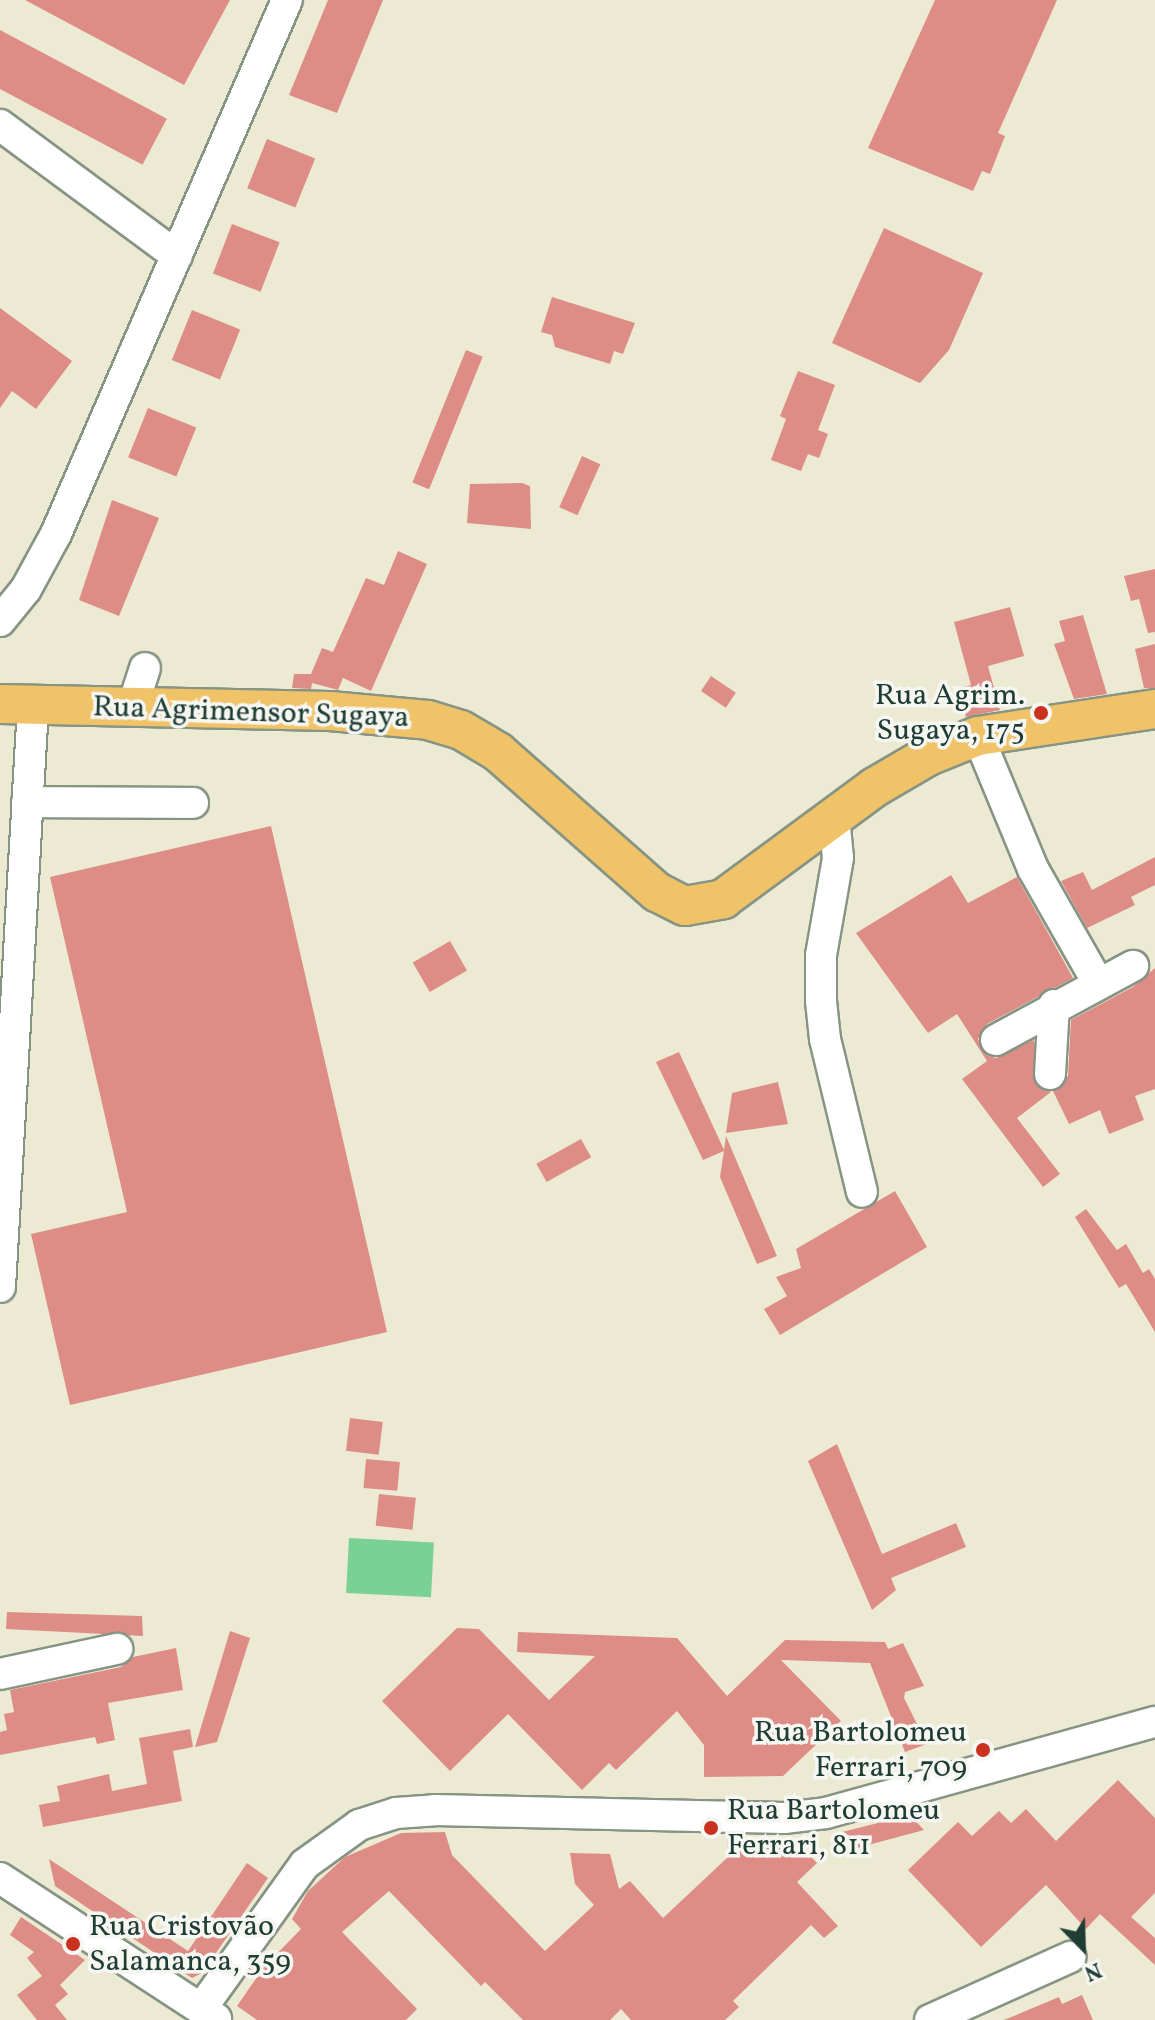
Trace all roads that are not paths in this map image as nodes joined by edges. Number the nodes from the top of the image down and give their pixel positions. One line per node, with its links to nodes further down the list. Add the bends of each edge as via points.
1 (287, 0): 3 (street)
2 (0, 125): 3 (street)
3 (177, 256): 4 (street, via 56,534 26,589)
4 (0, 621)
5 (145, 668): 7 (street)
6 (16, 705): 7 (main road, Rua Agrimensor Sugaya); 10 (street)
7 (132, 708): 12 (main road, Rua Agrimensor Sugaya, via 390,715 461,730 498,752 657,892 685,906 723,899)
8 (1155, 709): 9 (main road, Rua Agrimensor Sugaya)
9 (978, 736): 12 (main road, Rua Agrimensor Sugaya, via 928,756); 14 (street, via 1033,869)
10 (27, 802): 11 (street); 19 (street)
11 (193, 803)
12 (834, 816): 18 (street, via 838,858 821,955 821,1001 828,1053)
13 (1133, 966): 14 (street)
14 (1098, 983): 15 (street)
15 (1054, 1005): 16 (street); 17 (street)
16 (996, 1040)
17 (1050, 1074)
18 (862, 1192)
19 (0, 1287)
20 (117, 1649): 21 (street)
21 (0, 1674)
22 (1155, 1722): 25 (street, via 826,1813 784,1818 396,1813 359,1825 305,1864)
23 (0, 1878): 25 (street)
24 (1070, 1957): 26 (street)
25 (210, 2015)
26 (930, 2020)

